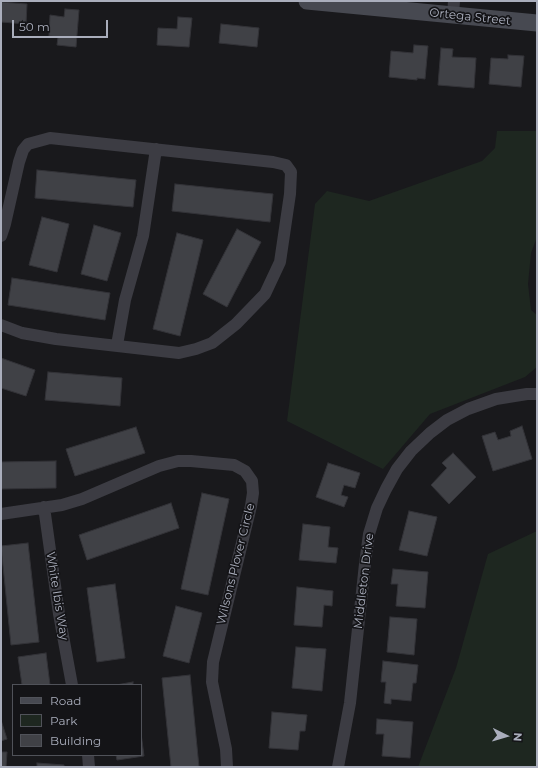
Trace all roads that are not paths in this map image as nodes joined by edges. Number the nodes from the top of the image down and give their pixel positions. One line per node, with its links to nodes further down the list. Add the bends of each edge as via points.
1 (307, 1): 2 (street, Ortega Street)
2 (453, 8): 3 (street, Ortega Street)
3 (537, 23)
4 (156, 150): 5 (street, via 50,138 28,144 19,162 6,224); 7 (street, via 143,236 125,300); 7 (street, via 286,165 291,172 290,194 280,262 265,294 236,324 212,342 196,349 179,352)
5 (1, 236)
6 (1, 325): 7 (street, via 22,333 56,339)
7 (117, 345)
8 (537, 394): 15 (street, Middleton Drive, via 496,399 447,420 411,451 386,489 369,534 350,704)
9 (44, 507): 10 (street, Wilsons Plover Circle); 11 (street, White Ibis Way); 14 (street, Wilsons Plover Circle, via 82,499 159,466 178,461 234,465 245,471 252,481 251,506 213,662 212,682 226,749)
10 (1, 514)
11 (72, 684)
12 (88, 756): 13 (street)
13 (89, 767)
14 (227, 767)
15 (338, 767)

